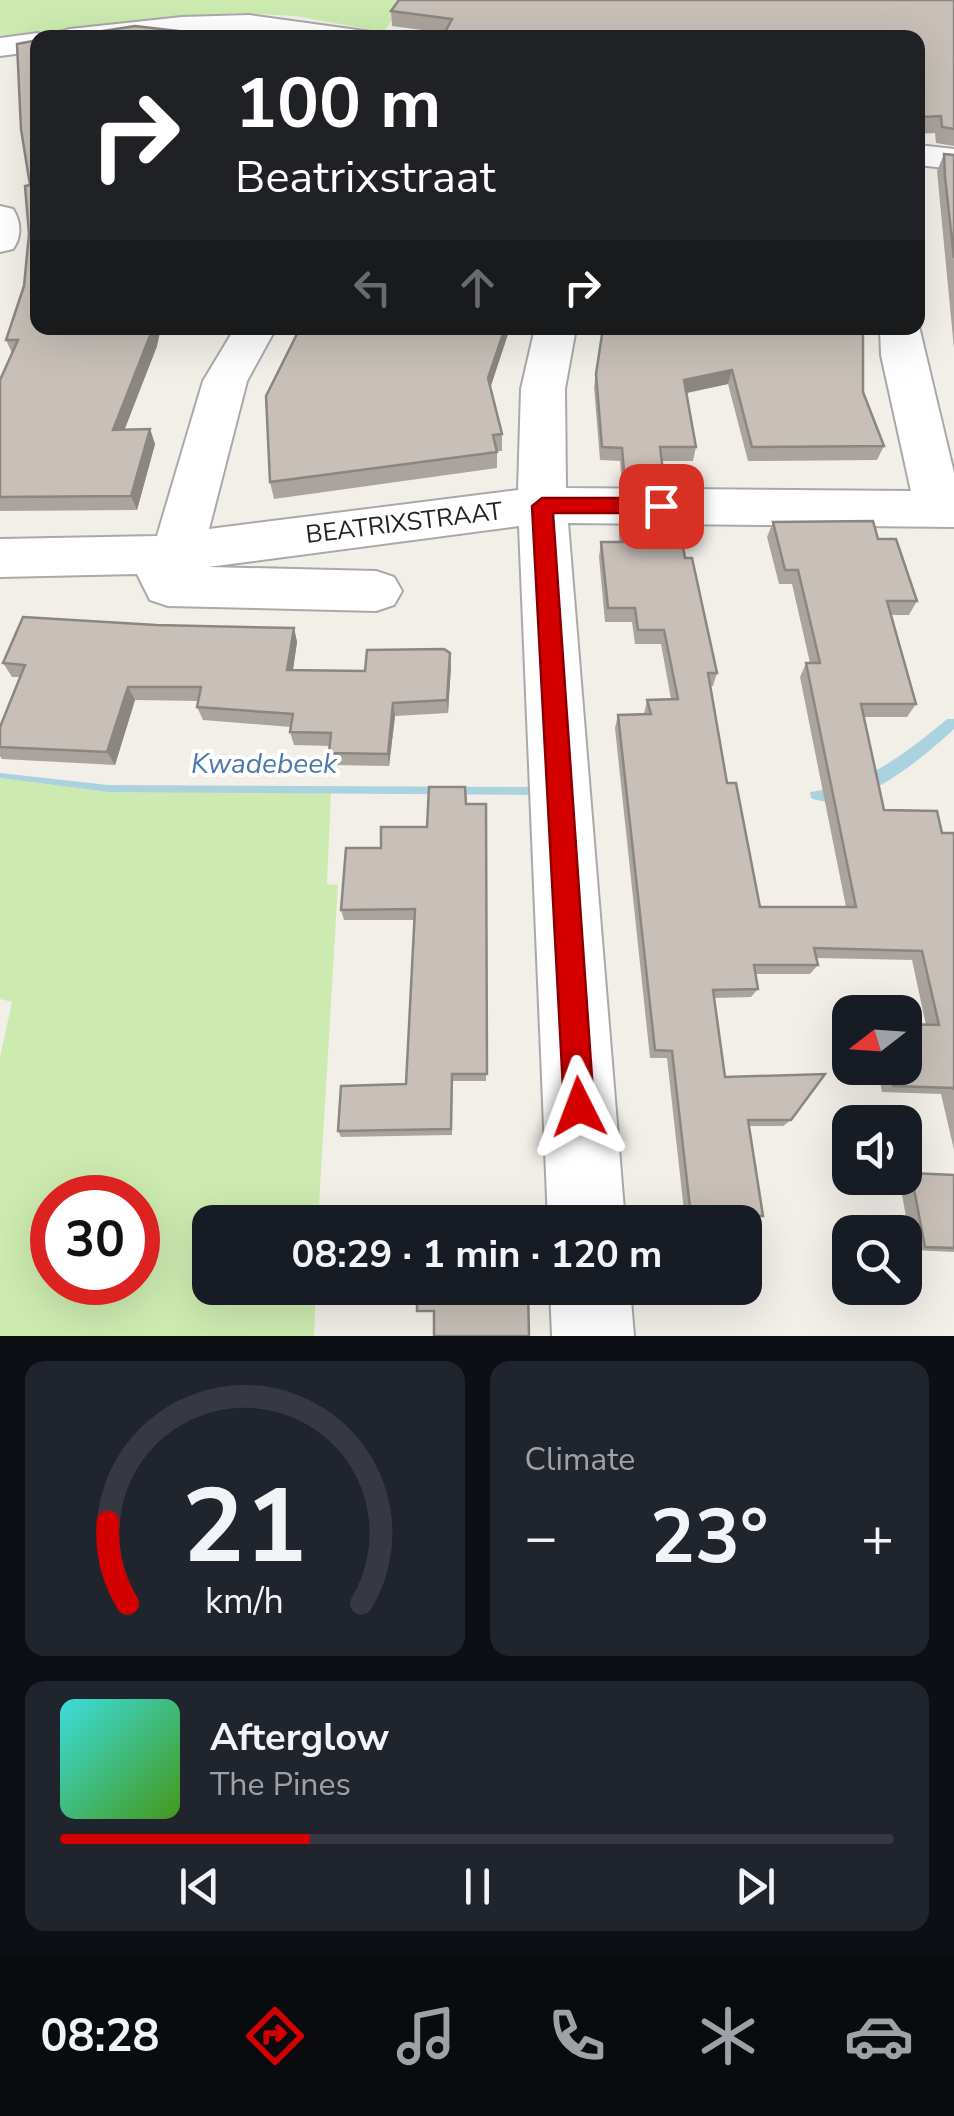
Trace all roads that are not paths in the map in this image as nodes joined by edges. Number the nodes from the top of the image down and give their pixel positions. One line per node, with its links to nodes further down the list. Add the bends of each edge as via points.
1 (142, 30): 2 (street, via 232,20)
2 (320, 30)
3 (30, 43): 4 (street)
4 (0, 47)
5 (925, 156): 6 (street)
6 (954, 159)
7 (0, 217): 8 (street)
8 (0, 241)
9 (250, 335): 14 (street, via 226,381)
10 (554, 335): 12 (street, via 543,390)
11 (901, 335): 13 (street)
12 (542, 506): 13 (street, BEATRIXSTRAAT); 14 (street, BEATRIXSTRAAT); 17 (street)
13 (946, 509)
14 (167, 553): 15 (street, BEATRIXSTRAAT); 16 (street, via 168,586)
15 (0, 558)
16 (376, 591)
17 (585, 1205)
18 (591, 1305): 19 (street)
19 (593, 1336)

